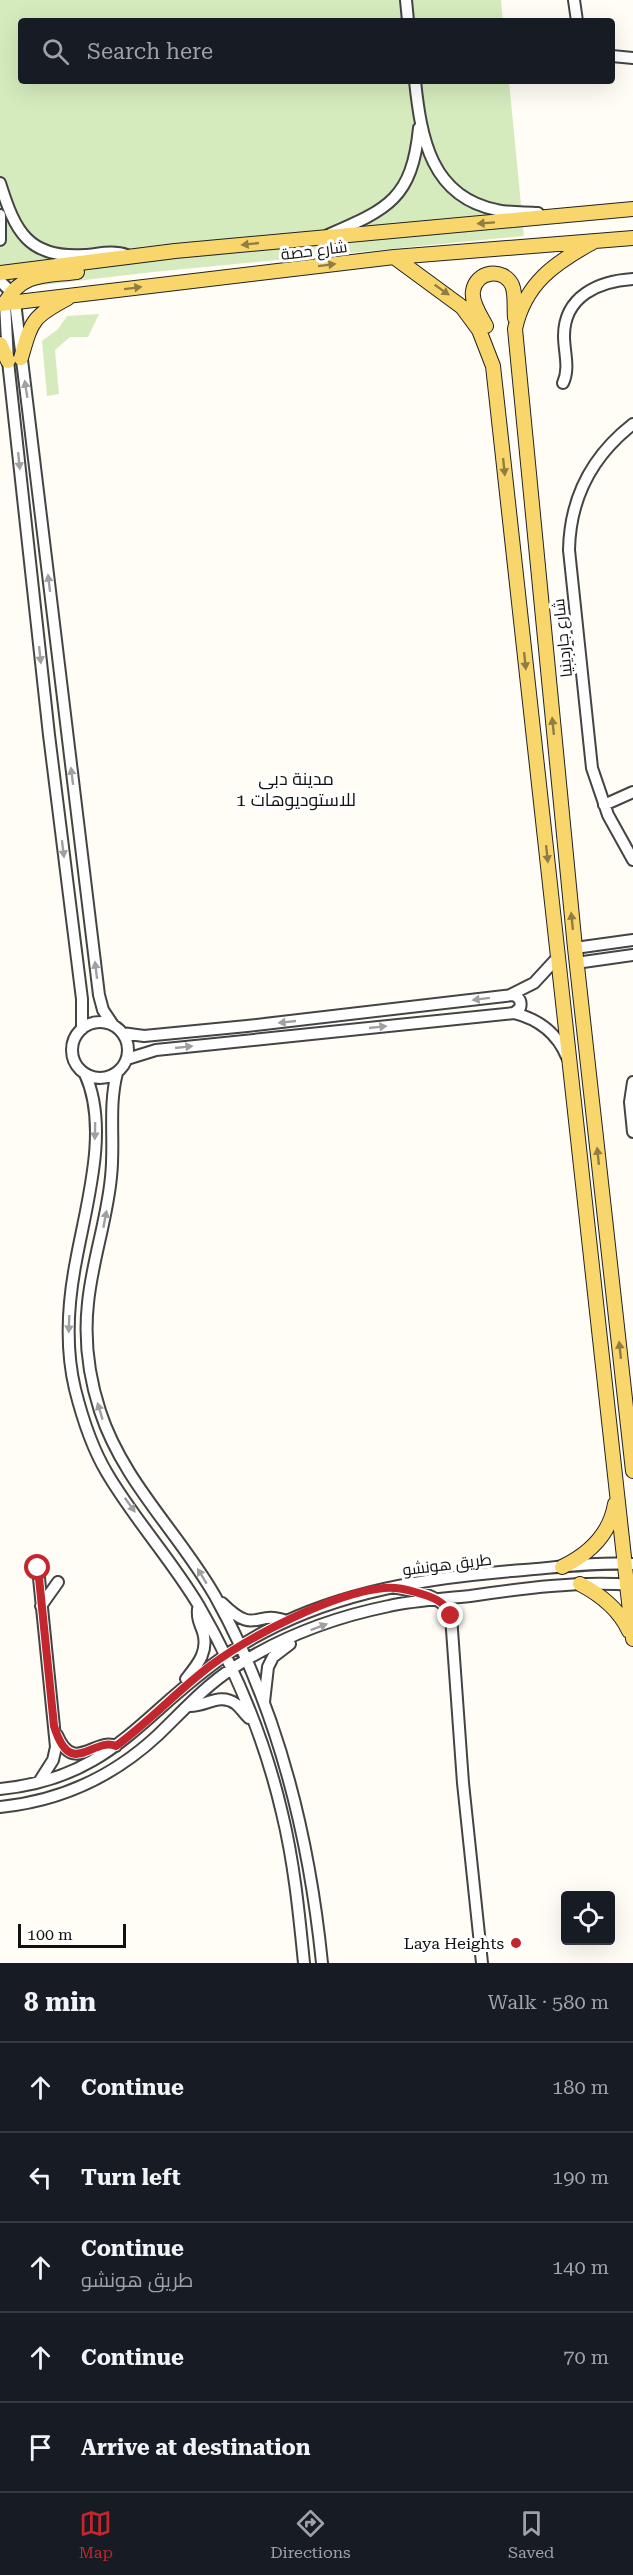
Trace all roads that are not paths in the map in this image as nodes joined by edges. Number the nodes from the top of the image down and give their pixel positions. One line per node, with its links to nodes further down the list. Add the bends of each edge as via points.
1 (406, 0): 3 (street)
2 (574, 0): 4 (street)
3 (408, 18)
4 (577, 18)
5 (615, 56): 6 (street)
6 (633, 58)
7 (415, 84): 8 (street)
8 (419, 122): 12 (street, via 433,163 447,184 465,198 504,212); 13 (street, via 413,166 395,198 376,213)
9 (0, 183): 18 (street, via 14,224 42,249 69,255 116,252)
10 (633, 209): 12 (main road, شارع حصة)
11 (0, 215): 15 (street)
12 (565, 215): 13 (main road, شارع حصة, one-way to 13)
13 (324, 237): 17 (main road, شارع حصة, one-way to 17)
14 (633, 238): 16 (main road, شارع حصة)
15 (0, 240)
16 (593, 242): 19 (main road, شارع حصة); 25 (main road, via 555,263 541,276 524,301)
17 (175, 251): 18 (main road, شارع حصة); 24 (main road, via 134,264 27,279 19,283)
18 (130, 256): 20 (main road, شارع حصة)
19 (394, 257): 23 (main road, شارع حصة, one-way to 19); 28 (main road, one-way to 28, via 462,307 479,330)
20 (0, 273)
21 (633, 279): 29 (street, via 594,287 573,306 565,330 567,371)
22 (0, 281): 24 (street)
23 (75, 294): 24 (main road, شارع حصة); 27 (main road, via 38,316)
24 (8, 300): 27 (street)
25 (515, 329): 28 (main road, via 512,285 503,275 484,275 474,285 473,298 489,337); 36 (main road, one-way to 25)
26 (0, 344): 27 (main road)
27 (15, 360): 40 (street, one-way to 27, via 99,995 29,406); 41 (street, one-way to 41, via 49,735 82,999)
28 (493, 366): 37 (main road, one-way to 37)
29 (563, 383)
30 (633, 424): 32 (street, شارع جاردينيا, via 607,448 584,480 575,502 569,538 589,755)
31 (633, 792): 32 (street)
32 (604, 806): 33 (street, شارع جاردينيا)
33 (633, 860)
34 (633, 940): 36 (street)
35 (633, 955): 36 (street)
36 (576, 956): 49 (main road, one-way to 36)
37 (558, 957): 38 (street, via 534,983); 44 (main road)
38 (510, 995): 39 (street, via 521,1002); 42 (street, one-way to 42, via 247,1026 144,1036)
39 (514, 1013): 43 (street, one-way to 39, via 156,1050); 44 (street, via 548,1030)
40 (112, 1025): 41 (street, via 102,1022); 42 (street)
41 (82, 1029): 46 (street, via 73,1044 73,1053)
42 (122, 1033): 43 (street, via 128,1045)
43 (127, 1059): 45 (street)
44 (568, 1062): 50 (main road)
45 (117, 1073): 46 (street, via 99,1078); 58 (street, one-way to 45, via 120,1460 99,1409 91,1376 88,1303 110,1193 111,1101)
46 (85, 1074): 61 (street, one-way to 61, via 94,1104 94,1151 88,1209 70,1303 72,1375 98,1457)
47 (633, 1082): 48 (street)
48 (633, 1132)
49 (633, 1471)
50 (616, 1499): 51 (main road); 52 (main road, via 599,1540 582,1556)
51 (629, 1564): 52 (street, طريق هونشو); 56 (main road)
52 (562, 1566): 57 (street, طريق هونشو)
53 (38, 1568): 62 (street)
54 (58, 1582): 62 (street)
55 (580, 1584): 56 (street, طريق هونشو); 59 (street, طريق هونشو); 66 (main road, via 612,1606)
56 (630, 1585): 66 (main road)
57 (383, 1588): 59 (street, via 406,1590); 63 (street, طريق هونشو)
58 (215, 1597): 63 (street, via 240,1619); 67 (street)
59 (437, 1600): 60 (street, طريق هونشو); 64 (street, via 449,1611)
60 (423, 1602): 64 (street, via 437,1607); 65 (street, طريق هونشو, one-way to 60, via 357,1614)
61 (199, 1605): 68 (street); 71 (street, via 204,1651)
62 (41, 1606): 75 (street)
63 (286, 1621): 67 (street, طريق هونشو)
64 (452, 1622): 82 (street, via 463,1783)
65 (294, 1637): 69 (street, طريق هونشو); 72 (street, via 270,1662)
66 (633, 1640)
67 (240, 1646): 68 (street, طريق هونشو); 69 (street)
68 (226, 1655): 70 (street); 71 (street, طريق هونشو)
69 (247, 1660): 70 (street, طريق هونشو); 72 (street)
70 (232, 1668): 73 (street, طريق هونشو); 74 (street)
71 (176, 1695): 76 (street, طريق هونشو)
72 (264, 1702): 81 (street, via 298,1810 313,1884)
73 (189, 1706): 74 (street, via 226,1699); 79 (street, طريق هونشو, via 142,1749 107,1774 54,1797)
74 (254, 1720): 80 (street, via 284,1821)
75 (54, 1726): 76 (street, via 60,1742 72,1752 83,1754 106,1744); 77 (street, via 53,1760)
76 (116, 1746): 77 (street, طريق هونشو, via 87,1765)
77 (39, 1783): 78 (street, طريق هونشو)
78 (0, 1789)
79 (0, 1808)
80 (304, 1963)
81 (322, 1963)
82 (482, 1963)

